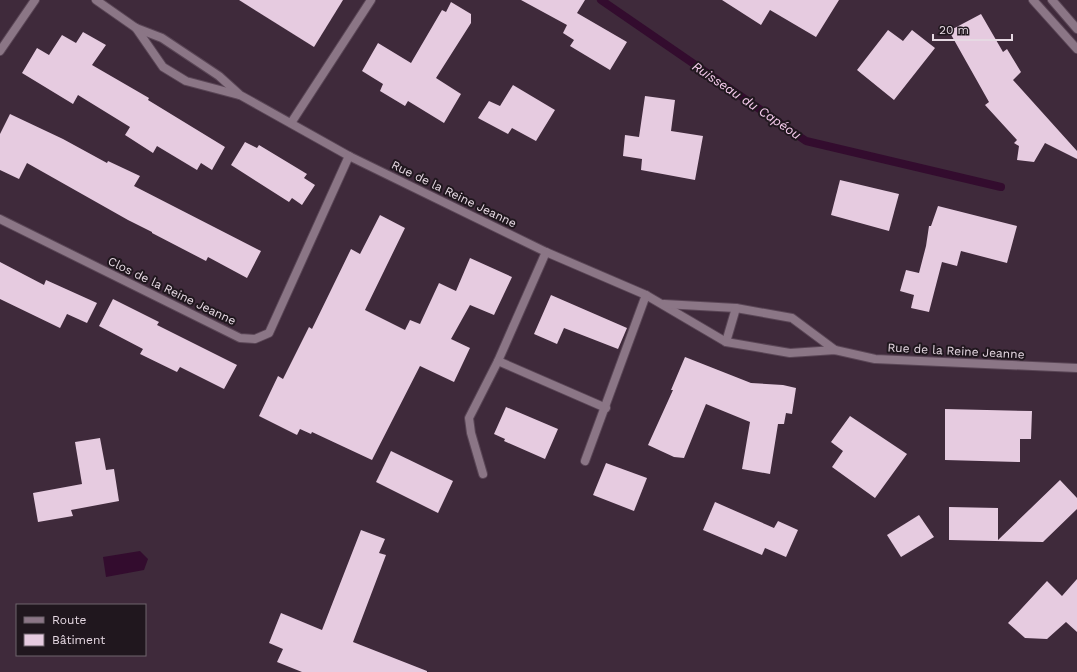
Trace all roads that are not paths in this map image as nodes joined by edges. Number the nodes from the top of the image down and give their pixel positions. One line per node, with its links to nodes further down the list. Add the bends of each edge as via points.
1 (35, 0): 9 (street)
2 (96, 0): 6 (street, Rue de la Reine Jeanne)
3 (371, 0): 11 (street)
4 (1033, 0): 8 (street)
5 (1052, 0): 7 (street)
6 (136, 28): 10 (street, Rue de la Reine Jeanne, via 162,38 219,76); 10 (street, Rue de la Reine Jeanne, via 163,67 186,81)
7 (1077, 29)
8 (1077, 49)
9 (0, 51)
10 (240, 95): 11 (street, Rue de la Reine Jeanne)
11 (291, 123): 12 (street, Rue de la Reine Jeanne)
12 (349, 156): 13 (street, Clos de la Reine Jeanne, via 269,334 255,339 240,338); 14 (street, Rue de la Reine Jeanne)
13 (0, 219)
14 (546, 252): 15 (street, Rue de la Reine Jeanne); 20 (street)
15 (646, 295): 16 (street, Rue de la Reine Jeanne); 22 (street)
16 (663, 304): 17 (street, Rue de la Reine Jeanne); 18 (street, Rue de la Reine Jeanne)
17 (736, 308): 18 (street); 19 (street, Rue de la Reine Jeanne, via 792,318)
18 (726, 342): 19 (street, Rue de la Reine Jeanne, via 790,353)
19 (835, 350): 21 (street, Rue de la Reine Jeanne, via 875,358)
20 (498, 361): 22 (street); 24 (street, via 469,418)
21 (1077, 368)
22 (606, 408): 23 (street)
23 (586, 461)
24 (483, 474)

